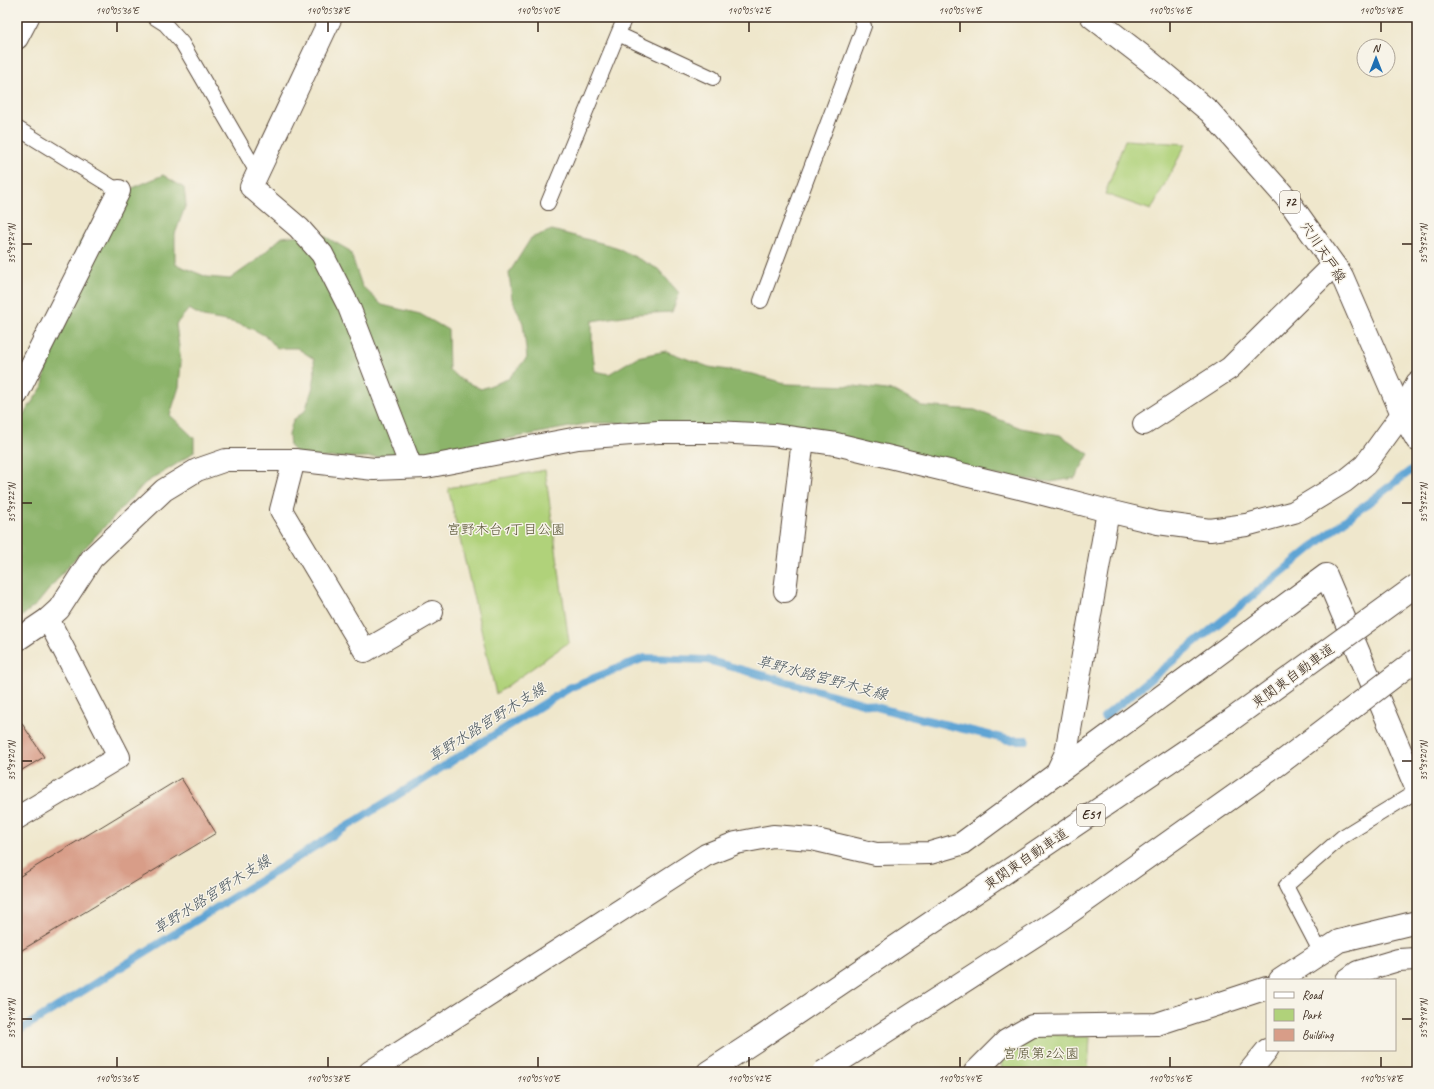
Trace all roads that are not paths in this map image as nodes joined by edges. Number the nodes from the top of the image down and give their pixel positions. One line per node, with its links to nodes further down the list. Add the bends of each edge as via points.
1 (28, 17): 8 (main road)
2 (154, 17): 11 (lane, via 165,24 182,43)
3 (331, 17): 11 (main road)
4 (860, 17): 15 (lane, via 864,26)
5 (1092, 17): 14 (main road, 穴川天戸線 / 72, via 1210,112 1288,200)
6 (623, 18): 7 (lane)
7 (618, 34): 9 (lane); 13 (lane)
8 (17, 38)
9 (712, 78)
10 (17, 128): 12 (lane)
11 (258, 174): 23 (main road, via 251,187 299,228 322,254 349,307)
12 (119, 191): 17 (main road)
13 (548, 202)
14 (1334, 265): 18 (main road, 穴川天戸線 / 72, via 1342,276); 19 (main road, via 1230,368)
15 (761, 300)
16 (1417, 383): 18 (main road)
17 (17, 394)
18 (1402, 414): 21 (main road, 穴川天戸線 / 72); 24 (main road, via 1365,465 1345,481 1294,512 1246,525 1210,530 1158,523)
19 (1144, 424)
20 (803, 439): 23 (main road, via 716,432 578,438 426,467); 24 (main road, via 1032,490); 26 (main road)
21 (1417, 440)
22 (294, 460): 23 (main road, via 374,469); 27 (main road, via 281,510 365,651); 28 (main road, via 226,460 197,470 164,490 92,558)
23 (412, 467)
24 (1108, 511): 31 (main road, via 1066,754)
25 (1417, 585): 43 (main road, 東関東自動車道 / E51, bridge, via 1231,720)
26 (785, 591)
27 (432, 612)
28 (48, 619): 29 (main road); 33 (main road, via 119,757)
29 (17, 640)
30 (1417, 659): 44 (main road, bridge, via 1279,764 1059,920)
31 (1056, 774): 32 (main road, via 1326,575); 42 (main road, via 961,844 930,853 876,854 812,839 773,836 736,843 706,855)
32 (1417, 790): 35 (lane, via 1342,837 1286,886)
33 (17, 818)
34 (1417, 922): 35 (main road, via 1339,941)
35 (1321, 953): 37 (main road)
36 (1417, 959): 38 (main road, via 1398,960 1358,972)
37 (1282, 979)
38 (1348, 979)
39 (1266, 988): 41 (main road, via 1157,1024 1032,1026 1006,1041)
40 (1266, 1051): 45 (main road)
41 (979, 1070)
42 (370, 1072)
43 (708, 1072)
44 (823, 1072)
45 (1249, 1072)

